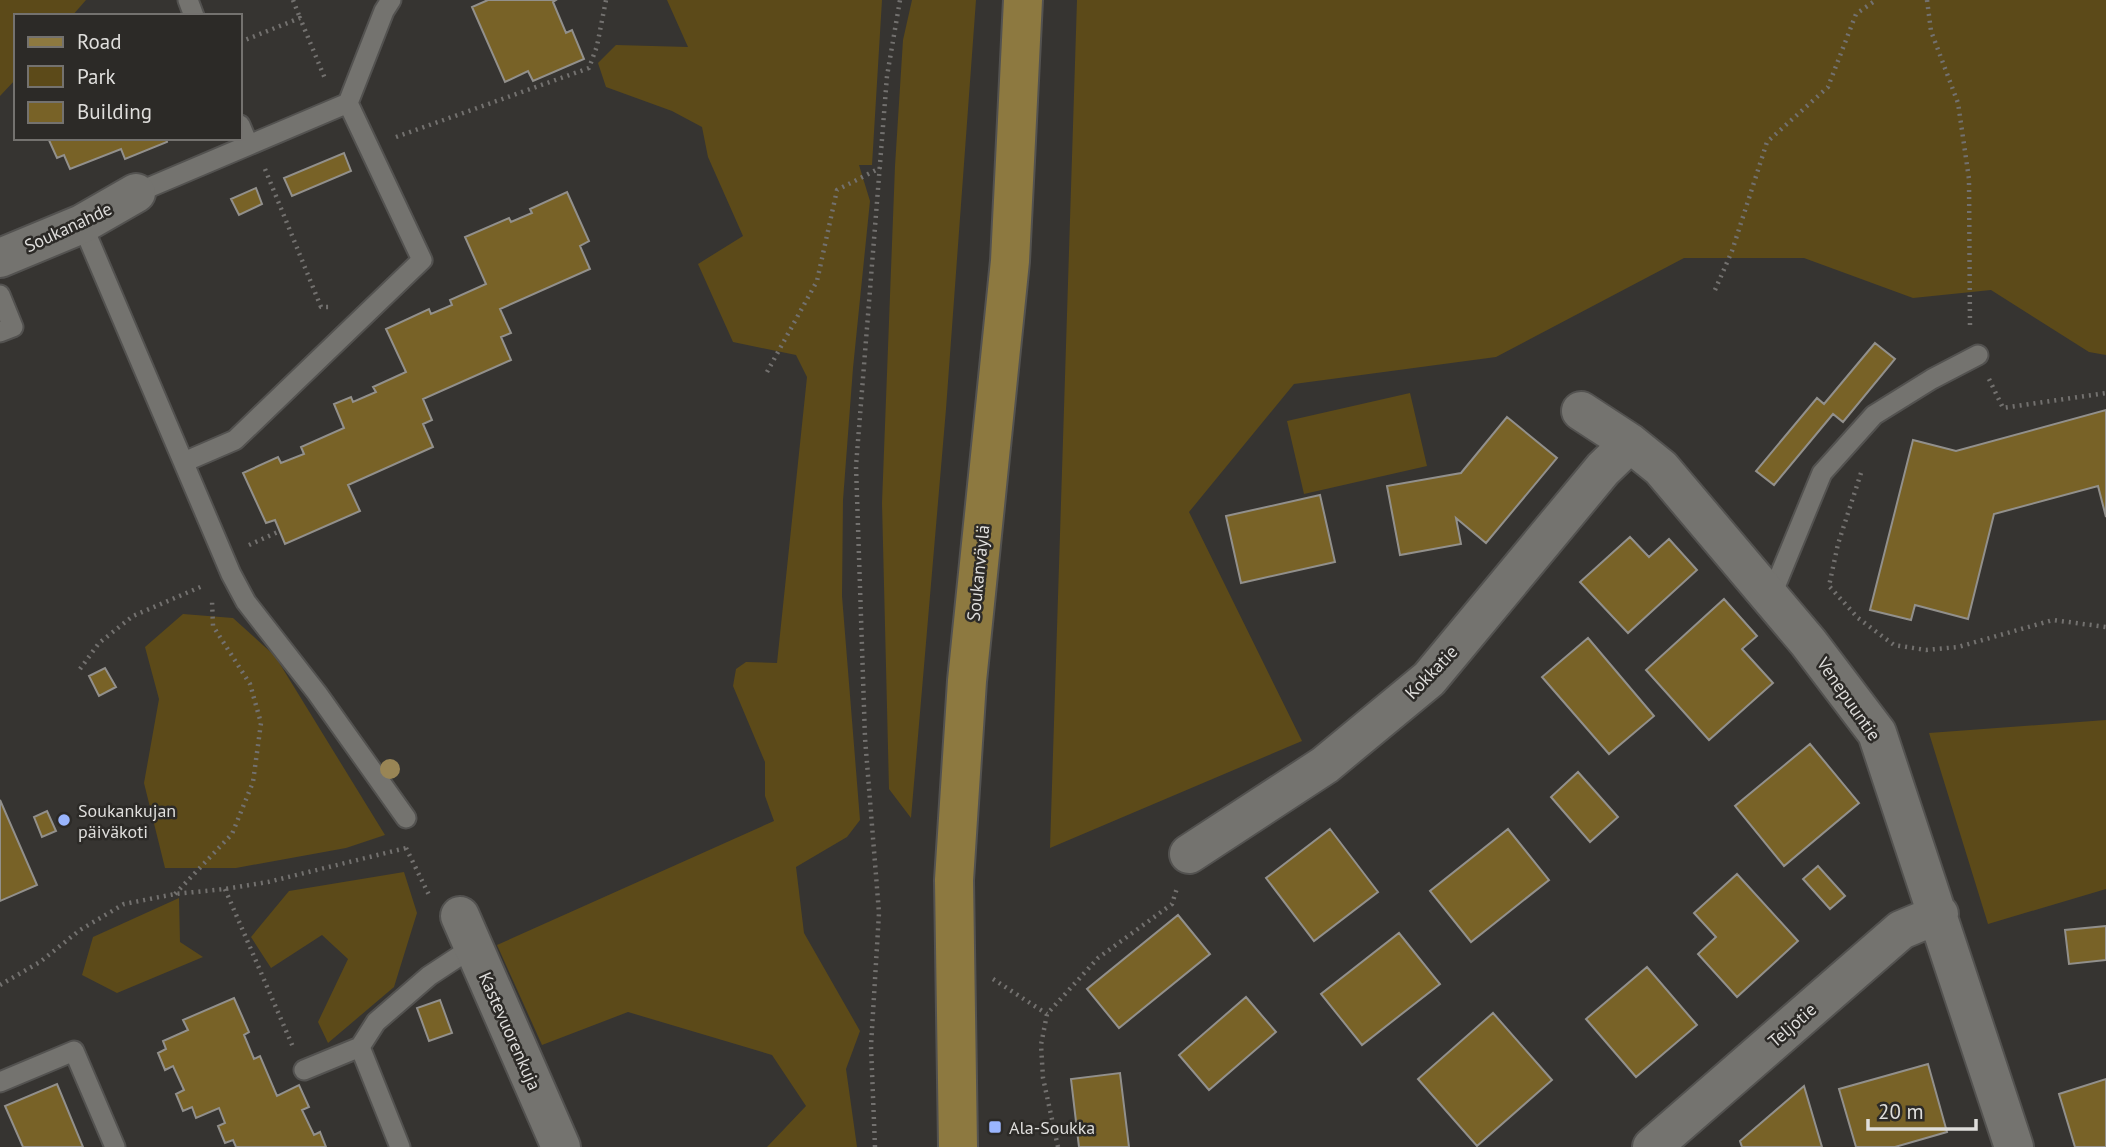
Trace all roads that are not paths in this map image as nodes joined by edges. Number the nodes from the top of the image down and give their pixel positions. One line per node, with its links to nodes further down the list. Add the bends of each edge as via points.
1 (391, 0): 3 (lane)
2 (1023, 0): 26 (main road, Soukanväylä, via 1010,261 967,681 954,880)
3 (342, 105): 5 (lane); 14 (lane, via 369,147 422,260 235,440)
4 (242, 130): 5 (lane)
5 (248, 144): 6 (lane)
6 (136, 193): 7 (street, Soukanahde)
7 (82, 224): 8 (street, Soukanahde); 14 (lane)
8 (0, 258)
9 (0, 295): 10 (lane, via 13,327)
10 (0, 332)
11 (1978, 355): 15 (lane, via 1874,415 1822,472 1777,582)
12 (1581, 411): 13 (street, Venepuuntie)
13 (1630, 443): 15 (street, Venepuuntie, via 1661,468); 17 (street, Kokkatie, via 1429,680 1325,765)
14 (184, 462): 16 (lane, via 225,577 317,693)
15 (1767, 594): 18 (street, Venepuuntie, via 1877,733)
16 (406, 818)
17 (1189, 854)
18 (1939, 914): 27 (street, Teljotie, via 1901,930); 28 (street, Venepuuntie)
19 (464, 939): 20 (lane, via 376,1022); 25 (street, Kastevuorenkuja)
20 (360, 1047): 21 (lane); 24 (lane)
21 (304, 1070)
22 (0, 1082): 23 (lane, via 74,1051)
23 (116, 1147)
24 (400, 1147)
25 (561, 1147)
26 (958, 1147)
27 (1652, 1147)
28 (2014, 1147)

